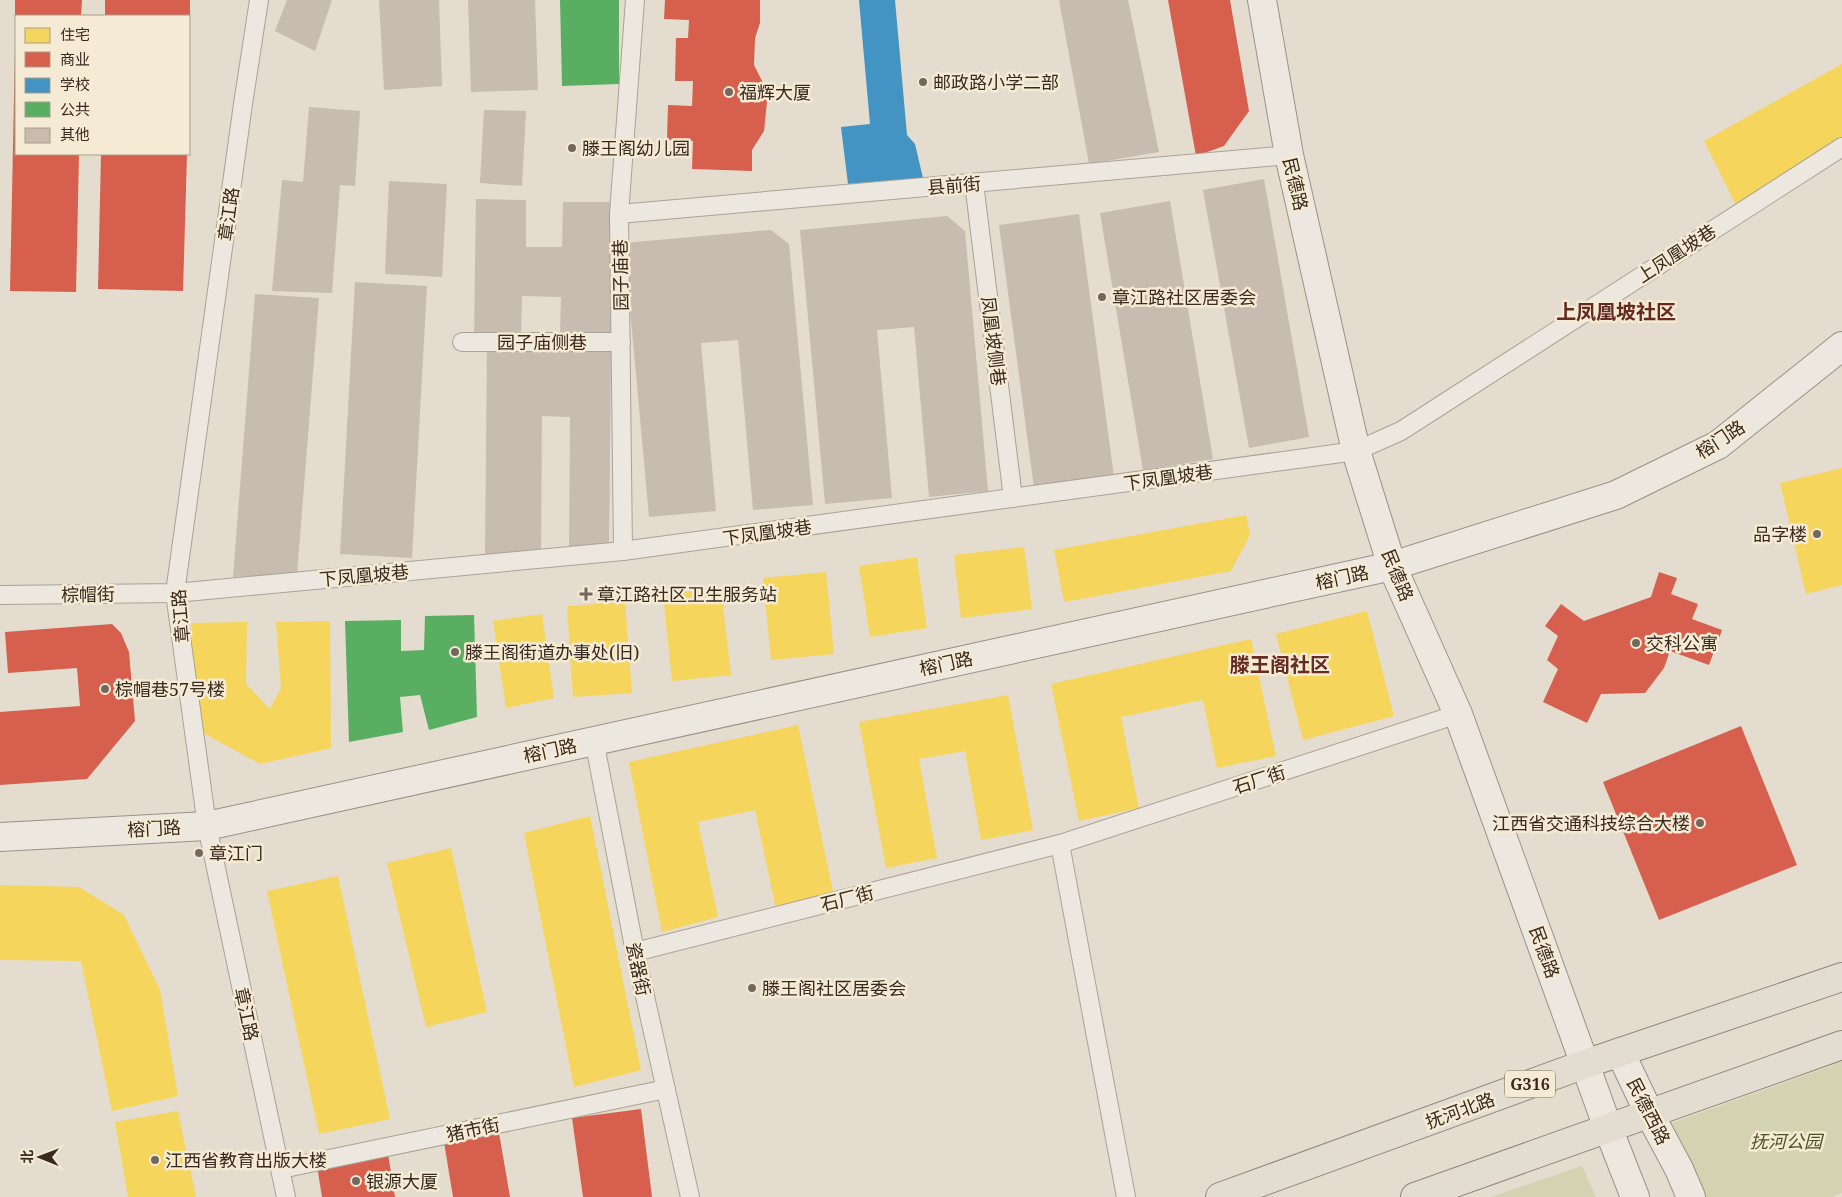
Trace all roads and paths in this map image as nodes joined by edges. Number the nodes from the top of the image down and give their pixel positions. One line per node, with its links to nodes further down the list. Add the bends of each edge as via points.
1 (259, 0): 15 (lane, 章江路)
2 (635, 0): 7 (lane, 园子庙巷)
3 (1262, 0): 5 (street, 民德路)
4 (1842, 147): 11 (lane, 上凤凰坡巷, via 1401,431)
5 (1289, 155): 6 (lane, 县前街); 11 (street, 民德路)
6 (974, 183): 7 (lane, 县前街); 12 (lane, 凤凰坡侧巷)
7 (619, 214): 9 (lane, 园子庙巷)
8 (462, 342): 9 (lane, 园子庙侧巷)
9 (621, 342): 13 (lane, 园子庙巷)
10 (1842, 346): 14 (street, 榕门路, via 1718,445 1633,487)
11 (1356, 451): 12 (lane, 下凤凰坡巷); 14 (street, 民德路)
12 (1013, 498): 13 (lane, 下凤凰坡巷)
13 (623, 551): 15 (lane, 下凤凰坡巷)
14 (1392, 566): 17 (street, 民德路); 18 (street, 榕门路)
15 (175, 593): 16 (lane, 棕帽街); 19 (lane, 章江路)
16 (0, 595)
17 (1458, 714): 21 (lane, 石厂街); 26 (street, 民德路)
18 (594, 740): 19 (street, 榕门路); 22 (lane, 瓷器街)
19 (207, 826): 20 (street, 榕门路); 30 (lane, 章江路)
20 (0, 836)
21 (1060, 844): 22 (lane, 石厂街); 34 (lane)
22 (635, 952): 27 (lane, 瓷器街)
23 (1842, 977): 25 (main road, 抚河北路 / G316)
24 (1842, 1045): 28 (main road)
25 (1620, 1052): 26 (main road, 抚河北路 / G316); 28 (street, 民德西路)
26 (1585, 1064): 29 (street, 民德路); 35 (main road, 抚河北路 / G316)
27 (666, 1089): 30 (lane, 猪市街); 33 (lane, 瓷器街)
28 (1649, 1113): 29 (main road); 37 (street, 民德西路)
29 (1608, 1128): 31 (street); 36 (main road)
30 (280, 1169): 32 (lane, 章江路)
31 (1634, 1192)
32 (286, 1197)
33 (690, 1197)
34 (1126, 1197)
35 (1220, 1197)
36 (1415, 1197)
37 (1692, 1197)

